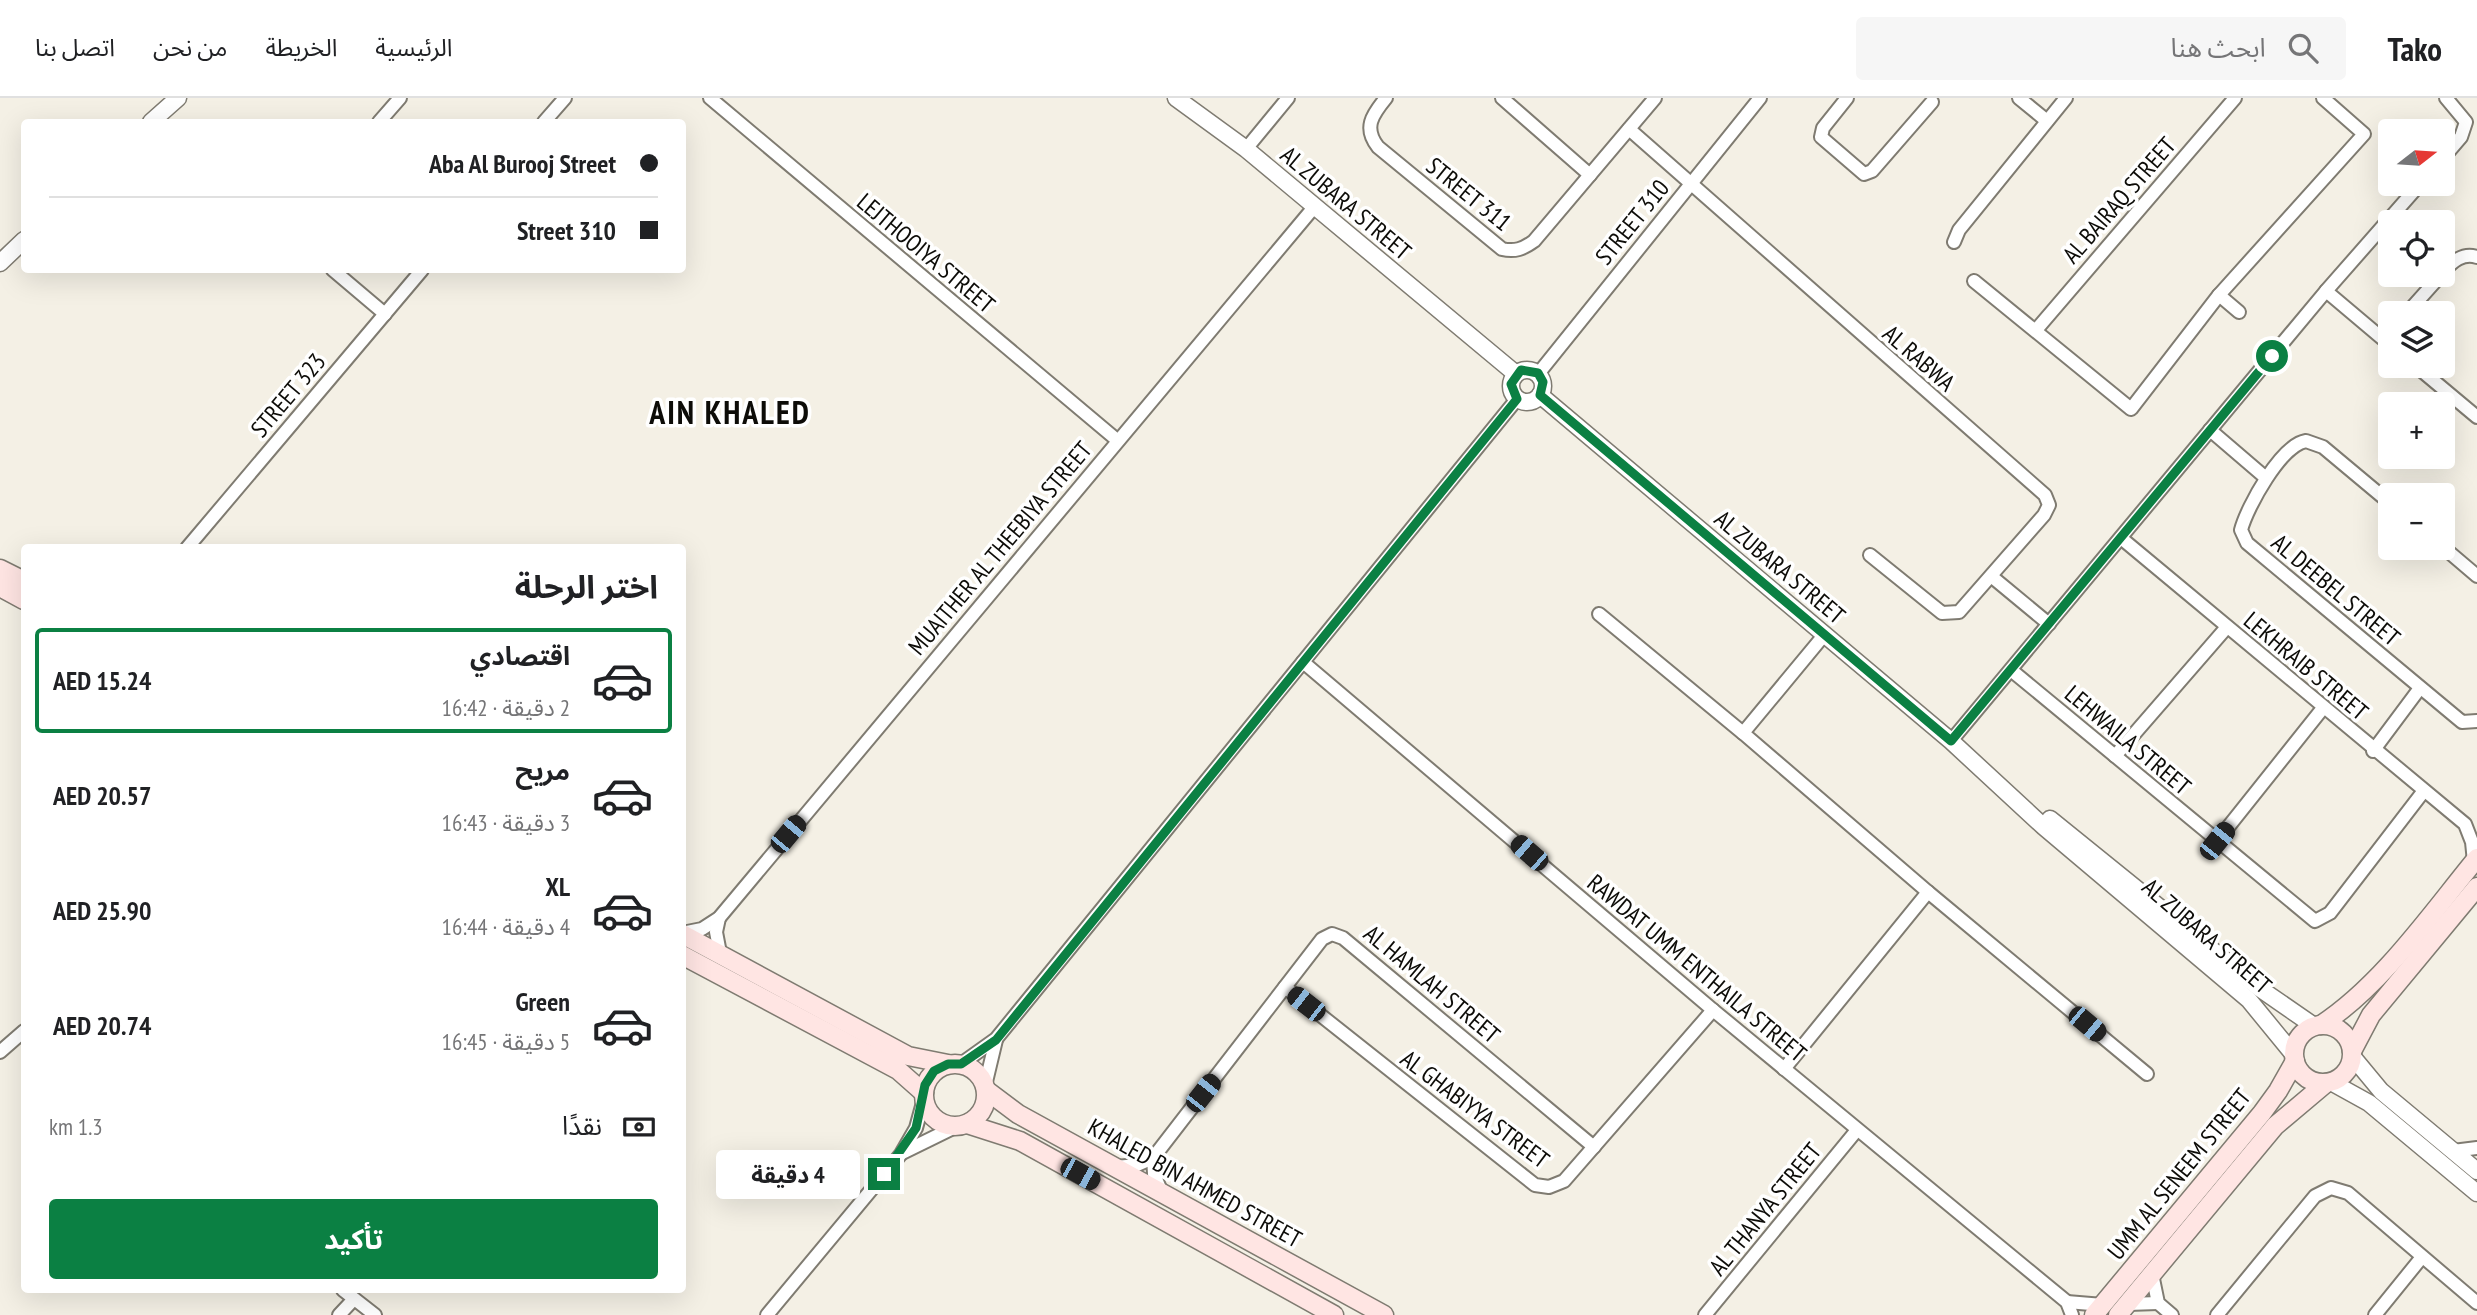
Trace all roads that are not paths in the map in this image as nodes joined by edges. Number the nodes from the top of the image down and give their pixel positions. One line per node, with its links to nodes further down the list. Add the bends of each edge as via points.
1 (178, 98): 18 (street)
2 (400, 98): 19 (street)
3 (565, 98): 20 (street)
4 (710, 98): 52 (street, LEJTHOOIYA STREET)
5 (1176, 98): 24 (street, AL ZUBARA STREET)
6 (1288, 98): 24 (street)
7 (1386, 98): 25 (street, STREET 311, via 1370,120 1371,138 1502,249 1518,250 1534,241)
8 (1503, 98): 25 (street)
9 (1655, 98): 22 (street, STREET 311)
10 (1760, 98): 26 (street, STREET 310)
11 (2019, 98): 21 (street)
12 (2066, 98): 21 (street)
13 (2235, 98): 43 (street, AL BAIRAQ STREET)
14 (2323, 98): 39 (street, via 2364,134)
15 (2446, 98): 23 (street, via 2466,122)
16 (1845, 99): 17 (street, via 1821,137 1864,174 1872,171)
17 (1932, 103)
18 (157, 119)
19 (382, 119)
20 (547, 119)
21 (2047, 121): 29 (street)
22 (1629, 129): 25 (street, STREET 311); 26 (street)
23 (2455, 144)
24 (1246, 149): 28 (street, AL ZUBARA STREET)
25 (1590, 175)
26 (1691, 182): 45 (street, STREET 310); 60 (street, AL RABWA, via 2045,495 2049,505 2044,515)
27 (2409, 196): 38 (street)
28 (1315, 206): 46 (street, AL ZUBARA STREET); 52 (street, MUAITHER AL THEEBIYA STREET)
29 (1954, 242)
30 (21, 243): 33 (street)
31 (2477, 257): 32 (street)
32 (2455, 260)
33 (0, 262)
34 (337, 273): 42 (street)
35 (419, 273): 42 (street, STREET 323)
36 (1974, 281): 43 (street)
37 (2430, 287): 40 (street)
38 (2326, 291): 44 (street); 51 (street)
39 (2219, 295): 41 (street); 43 (street, via 2131,409)
40 (2418, 301)
41 (2239, 312)
42 (385, 314): 56 (street, STREET 323)
43 (2036, 330)
44 (2378, 330)
45 (1538, 373): 46 (street, via 1527,369); 48 (street, via 1543,382)
46 (1516, 374): 49 (street, via 1511,389)
47 (2430, 378): 50 (street)
48 (1540, 395): 49 (street, via 1530,402); 68 (street, AL ZUBARA STREET)
49 (1517, 399): 69 (street)
50 (2477, 417)
51 (2210, 430): 53 (street); 55 (street)
52 (1117, 440): 85 (street, MUAITHER AL THEEBIYA STREET)
53 (2266, 478): 54 (street, AL DEEBEL STREET, via 2300,442 2312,441); 71 (street, AL DEEBEL STREET, via 2244,519 2241,530 2247,543)
54 (2378, 493)
55 (2121, 538): 66 (street); 67 (street, LEKHRAIB STREET)
56 (190, 544)
57 (1870, 555): 60 (street, AL RABWA, via 1942,614 1959,612)
58 (2455, 557): 61 (street)
59 (0, 569): 62 (main road)
60 (1991, 576): 66 (street)
61 (2477, 576)
62 (21, 580)
63 (0, 587): 64 (main road)
64 (21, 598)
65 (1599, 614): 74 (street)
66 (2049, 624): 70 (street)
67 (2227, 627): 72 (street, LEKHRAIB STREET); 77 (street)
68 (1825, 634): 74 (street); 75 (street, AL ZUBARA STREET)
69 (1303, 662): 91 (street, RAWDAT UMM ENTHAILA STREET); 94 (street)
70 (2011, 670): 75 (street); 77 (street, LEHWAILA STREET)
71 (2420, 688): 73 (street, AL DEEBEL STREET, via 2462,722); 76 (street)
72 (2323, 708): 76 (street, LEKHRAIB STREET); 81 (street)
73 (2477, 721)
74 (1743, 733): 84 (street)
75 (1951, 741): 78 (street, AL ZUBARA STREET)
76 (2373, 751): 79 (street, LEKHRAIB STREET)
77 (2115, 756): 81 (street, LEHWAILA STREET)
78 (1989, 774): 92 (street, AL ZUBARA STREET, via 2259,988); 97 (street, AL ZUBARA STREET, via 2044,827 2249,1000)
79 (2423, 792): 80 (street, LEKHRAIB STREET); 81 (street, LEHWAILA STREET, via 2320,921 2306,916)
80 (2471, 825): 82 (street, LEKHRAIB STREET)
81 (2217, 841)
82 (2476, 860): 92 (main road, via 2375,979 2341,1012)
83 (2477, 887): 96 (main road, via 2371,1015)
84 (1928, 892): 99 (street); 100 (street)
85 (719, 918): 86 (street, MUAITHER AL THEEBIYA STREET); 88 (street)
86 (686, 932)
87 (686, 935): 88 (main road)
88 (720, 953): 98 (main road, via 908,1056)
89 (686, 958): 103 (main road, via 898,1070)
90 (1285, 988): 106 (street, AL GHABIYYA STREET, via 1535,1185 1549,1187 1564,1181); 106 (street, AL HAMLAH STREET, via 1322,939 1332,934 1343,938); 110 (street, AL HAMLAH STREET)
91 (1713, 1010): 99 (street, RAWDAT UMM ENTHAILA STREET); 106 (street, AL GHABIYYA STREET)
92 (2318, 1025): 96 (main road, via 2338,1029); 97 (main road, via 2299,1037)
93 (21, 1038): 95 (street)
94 (996, 1040): 98 (street); 102 (street)
95 (0, 1052)
96 (2352, 1053): 101 (main road, via 2347,1069); 108 (street, via 2381,1091)
97 (2294, 1058): 101 (main road, via 2306,1077); 122 (main road, UMM AL SENEEM STREET, via 2278,1091)
98 (955, 1064): 102 (main road, via 976,1072); 103 (main road, via 934,1071)
99 (1784, 1069): 105 (street, RAWDAT UMM ENTHAILA STREET)
100 (2147, 1074)
101 (2328, 1082): 114 (street, via 2370,1103); 116 (main road, UMM AL SENEEM STREET, via 2275,1126)
102 (986, 1088): 104 (main road, via 981,1114); 111 (main road, KHALED BIN AHMED STREET, via 1007,1108)
103 (924, 1096): 104 (main road, via 939,1122); 109 (street, via 916,1128)
104 (962, 1125): 109 (street); 126 (main road, KHALED BIN AHMED STREET, via 1020,1141)
105 (1857, 1130): 119 (street, RAWDAT UMM ENTHAILA STREET); 128 (street, AL THANYA STREET)
106 (1594, 1147)
107 (2477, 1148): 108 (street)
108 (2453, 1151): 112 (street)
109 (901, 1154): 125 (street)
110 (1153, 1158): 111 (street); 113 (street)
111 (1114, 1167): 113 (main road, KHALED BIN AHMED STREET)
112 (2477, 1171)
113 (1162, 1193): 127 (main road, KHALED BIN AHMED STREET)
114 (2477, 1194)
115 (2423, 1257): 121 (street); 131 (street, via 2348,1193 2331,1188 2315,1196); 132 (street)
116 (2152, 1274): 120 (street); 122 (main road, UMM AL SENEEM STREET)
117 (347, 1293): 118 (street)
118 (354, 1298): 123 (street); 124 (street)
119 (2067, 1302): 122 (street); 129 (street, RAWDAT UMM ENTHAILA STREET)
120 (2158, 1303): 122 (street); 130 (street)
121 (2477, 1303)
122 (2111, 1310)
123 (339, 1315)
124 (375, 1315)
125 (767, 1315)
126 (1334, 1315)
127 (1384, 1315)
128 (1705, 1315)
129 (2072, 1315)
130 (2172, 1315)
131 (2217, 1315)
132 (2375, 1315)

